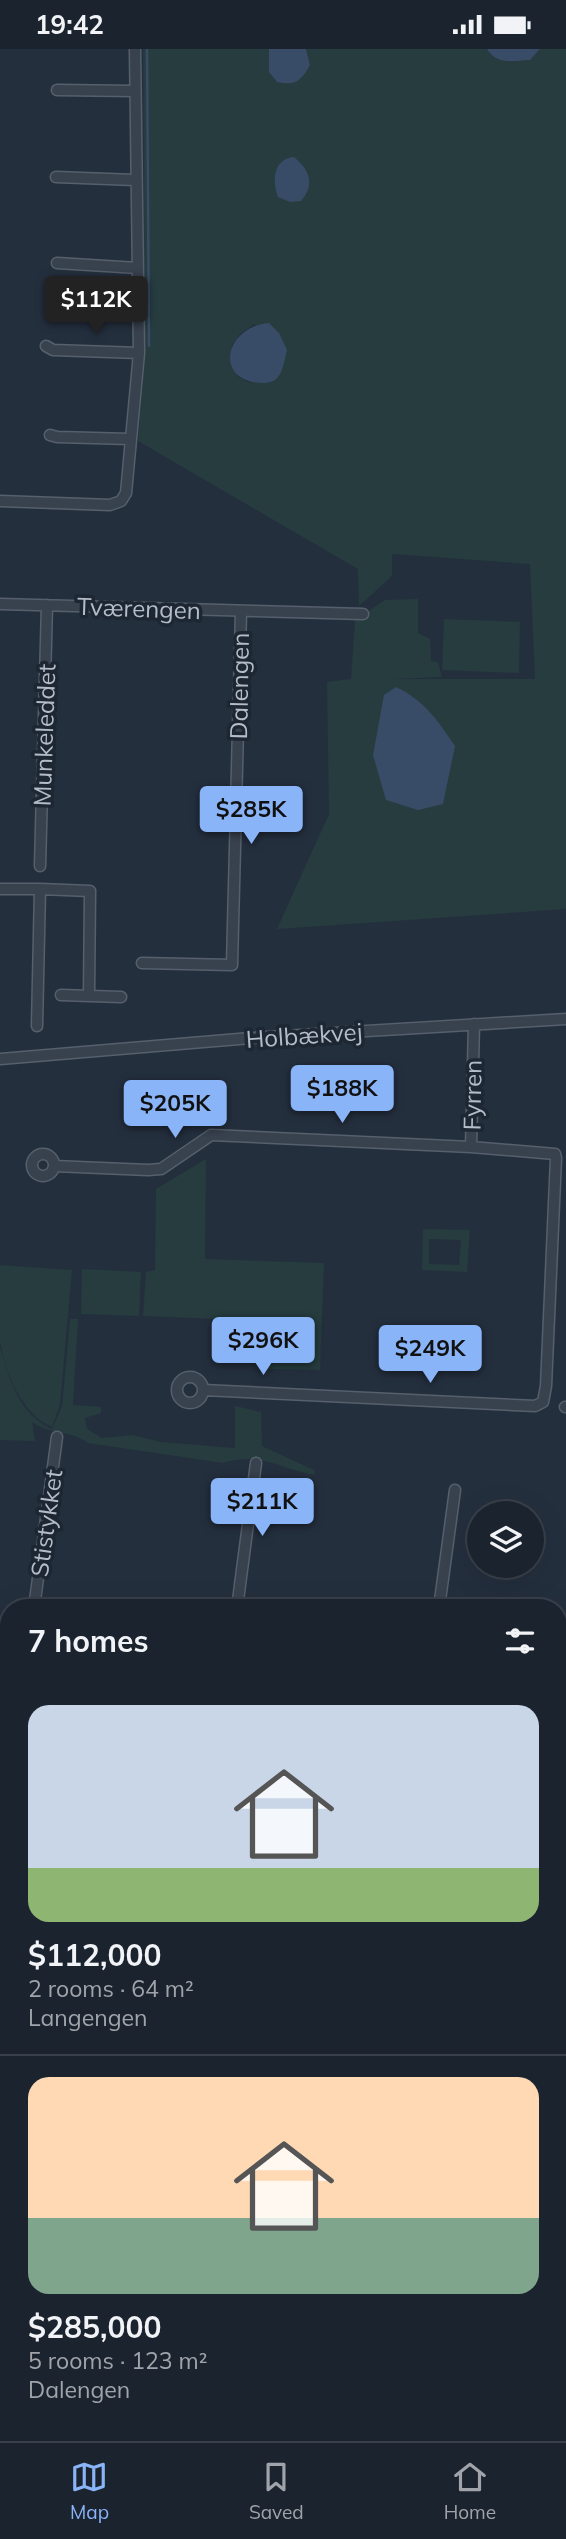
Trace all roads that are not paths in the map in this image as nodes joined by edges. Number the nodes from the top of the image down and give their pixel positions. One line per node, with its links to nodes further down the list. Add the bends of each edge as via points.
1 (135, 49): 3 (street)
2 (57, 90): 3 (street)
3 (135, 91): 5 (street)
4 (56, 177): 5 (street)
5 (135, 180): 7 (street)
6 (57, 263): 7 (street)
7 (138, 268): 9 (street)
8 (46, 346): 9 (street)
9 (138, 353): 11 (street)
10 (50, 435): 11 (street)
11 (130, 439): 12 (street, via 126,493 121,501 110,505)
12 (0, 501)
13 (0, 604): 14 (street, Tværengen)
14 (47, 605): 15 (street, Tværengen); 17 (street, Munkeleddet)
15 (240, 611): 16 (street, Tværengen); 20 (street, Dalengen, via 232,965)
16 (363, 614)
17 (40, 866)
18 (0, 889): 19 (street)
19 (40, 889): 22 (street, via 90,891); 26 (street)
20 (142, 963)
21 (61, 995): 22 (street)
22 (89, 996): 23 (street)
23 (121, 997)
24 (566, 1019): 25 (street, Holbækvej)
25 (474, 1024): 27 (street, Holbækvej); 28 (street, Fyrren)
26 (37, 1026)
27 (0, 1059)
28 (471, 1147): 29 (street, via 211,1135 161,1168); 30 (street, Fyrren, via 555,1154 543,1402 535,1406)
29 (54, 1165)
30 (203, 1390)
31 (57, 1437): 34 (street, Stistykket)
32 (256, 1463): 35 (street)
33 (456, 1490): 36 (street)
34 (35, 1599)
35 (238, 1599)
36 (440, 1599)

